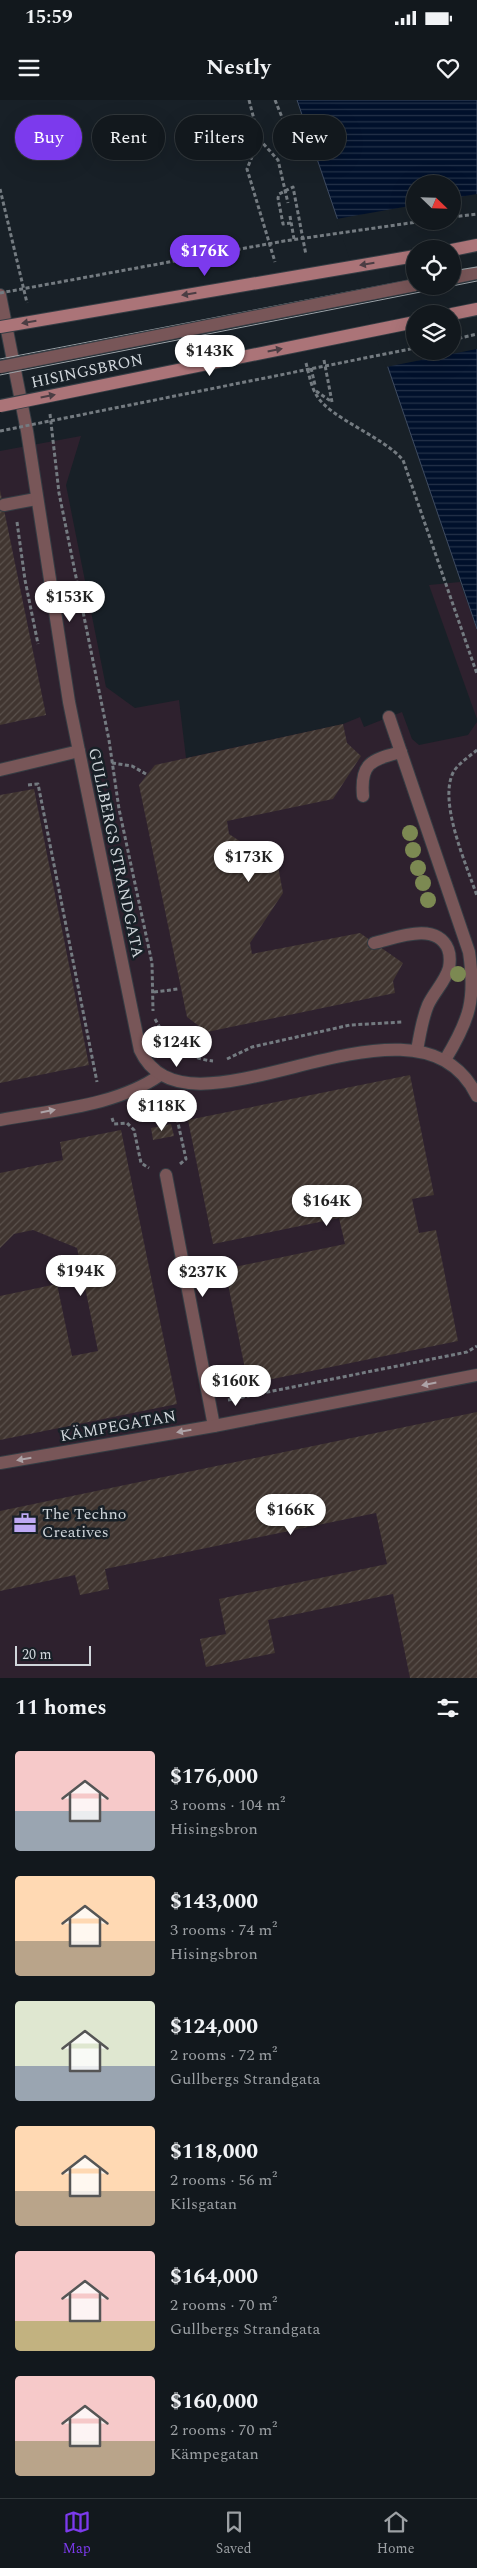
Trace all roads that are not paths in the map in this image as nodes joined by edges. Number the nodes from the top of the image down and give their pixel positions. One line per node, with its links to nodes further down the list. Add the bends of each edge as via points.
1 (477, 245): 2 (main road)
2 (461, 248)
3 (406, 258): 11 (main road, one-way to 11, bridge)
4 (477, 273): 5 (street)
5 (461, 276)
6 (406, 287): 12 (street, HISINGSBRON, bridge)
7 (0, 294): 14 (street, GULLBERGS STRANDGATA, via 27,431)
8 (477, 309): 9 (main road)
9 (461, 312)
10 (406, 324): 13 (main road, HISINGSBRON, one-way to 10, bridge)
11 (0, 327)
12 (0, 367)
13 (0, 406)
14 (36, 499): 15 (street); 17 (street, GULLBERGS STRANDGATA)
15 (10, 504)
16 (389, 717): 18 (street)
17 (79, 751): 19 (street); 24 (street, GULLBERGS STRANDGATA, via 140,1050 146,1064)
18 (401, 752): 20 (street, via 379,758 367,766 362,779); 23 (street, via 469,952 473,980 470,1010)
19 (0, 770)
20 (363, 796)
21 (374, 943): 22 (street, via 418,933 444,941 449,953 449,967 423,1020)
22 (417, 1050): 23 (street); 24 (street, via 380,1049 221,1081 176,1082)
23 (446, 1060): 25 (street, via 465,1078)
24 (160, 1075): 26 (street, one-way to 24, via 104,1100 136,1091)
25 (477, 1096)
26 (0, 1120)
27 (166, 1175): 29 (street)
28 (477, 1375): 29 (street, KÄMPEGATAN, one-way to 29)
29 (214, 1426): 30 (street, KÄMPEGATAN, one-way to 30)
30 (0, 1463)

